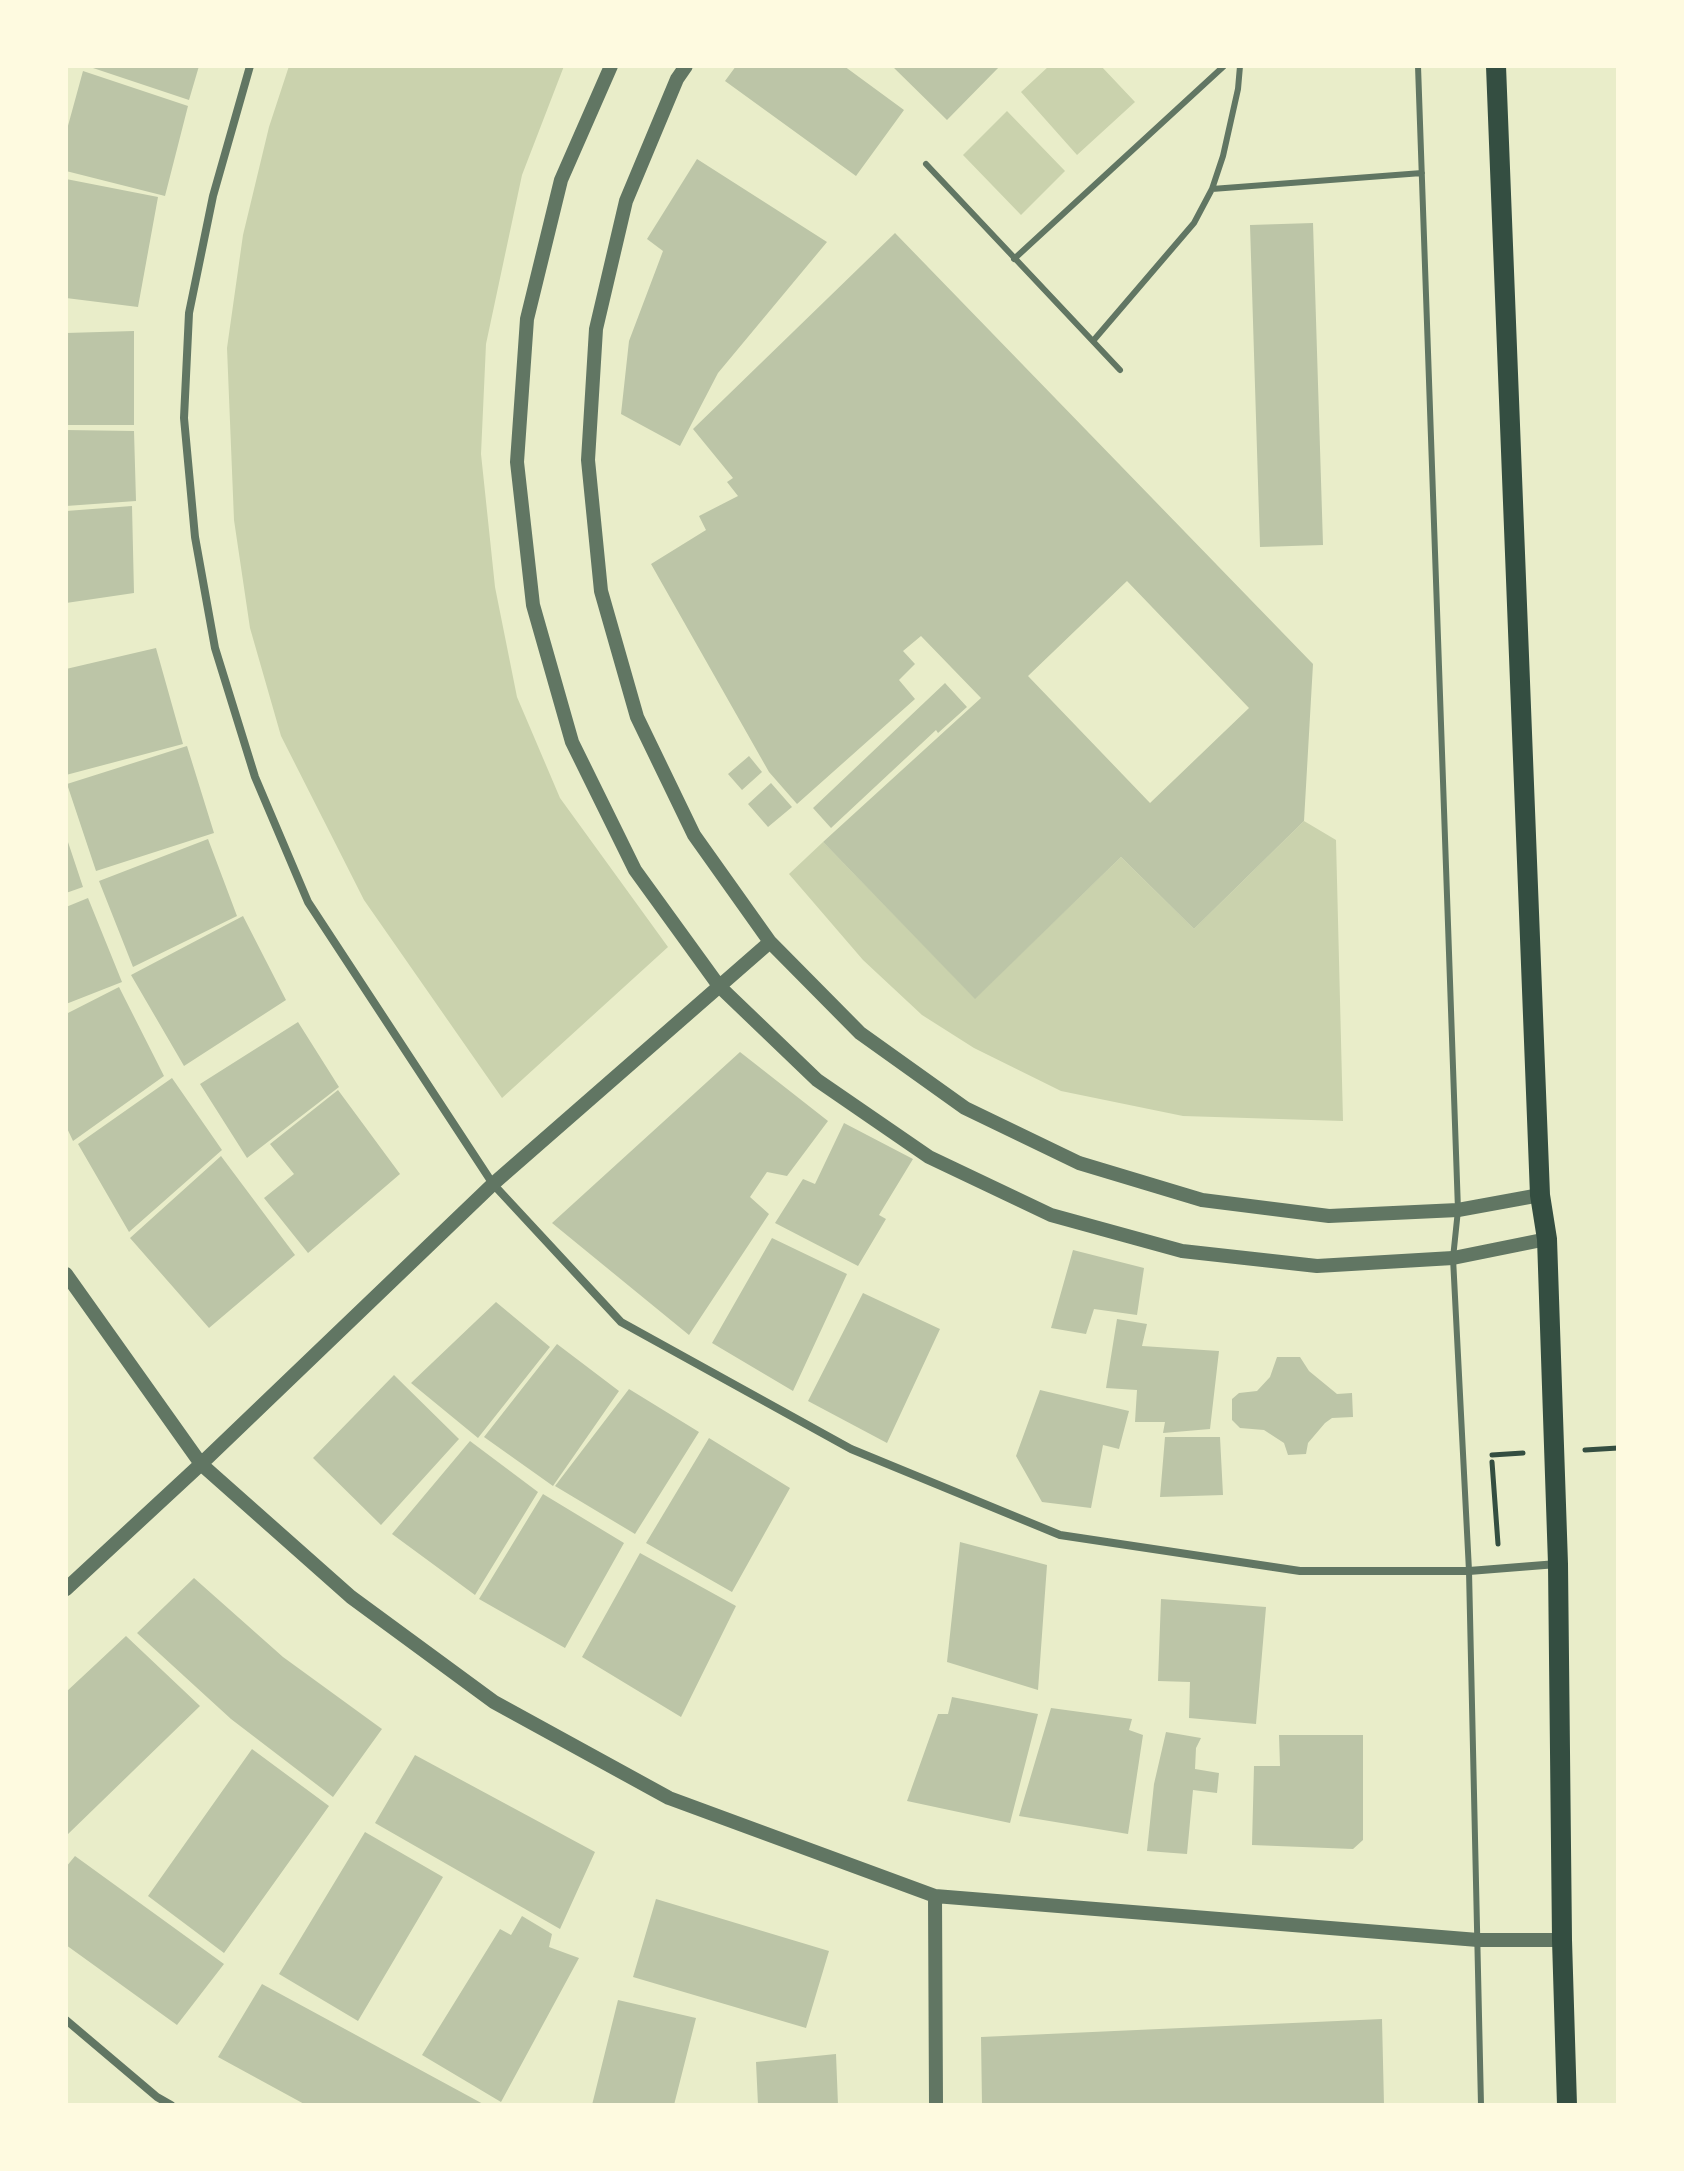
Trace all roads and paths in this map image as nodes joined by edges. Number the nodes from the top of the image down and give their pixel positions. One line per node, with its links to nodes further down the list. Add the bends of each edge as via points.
1 (250, 66): 16 (street, via 213,196 189,313 184,418 195,537 215,648 255,777 308,902)
2 (611, 66): 15 (street, via 561,180 527,319 517,462 533,605 572,742 635,870)
3 (686, 66): 14 (street, via 626,201 596,329 588,460 601,591 637,717 694,835)
4 (1224, 66): 11 (lane)
5 (1240, 66): 10 (lane)
6 (1418, 66): 9 (lane)
7 (1496, 66): 17 (main road)
8 (926, 164): 11 (lane)
9 (1422, 173): 10 (lane); 18 (lane)
10 (1212, 189): 12 (lane, via 1194,223)
11 (1014, 259): 12 (lane)
12 (1093, 341): 13 (lane)
13 (1120, 370)
14 (770, 942): 15 (street); 18 (street, via 860,1033 965,1108 1079,1163 1202,1200 1329,1216)
15 (719, 986): 16 (street); 20 (street, via 817,1080 929,1157 1051,1215 1182,1251 1317,1266)
16 (493, 1184): 22 (street); 24 (street, via 621,1322 851,1449 1060,1535 1300,1571)
17 (1540, 1195): 18 (street); 19 (main road)
18 (1458, 1210): 20 (lane)
19 (1547, 1239): 20 (street); 23 (main road)
20 (1453, 1258): 24 (lane)
21 (66, 1274): 22 (street)
22 (201, 1464): 25 (street); 26 (street, via 351,1597 494,1702 669,1798)
23 (1558, 1564): 24 (street); 28 (main road)
24 (1469, 1571): 27 (lane)
25 (66, 1589)
26 (935, 1896): 27 (street); 33 (street)
27 (1478, 1940): 28 (street); 34 (lane)
28 (1562, 1940): 35 (main road)
29 (66, 2020): 30 (street)
30 (157, 2097): 31 (street); 32 (street)
31 (148, 2105)
32 (171, 2105)
33 (936, 2105)
34 (1481, 2105)
35 (1567, 2105)

